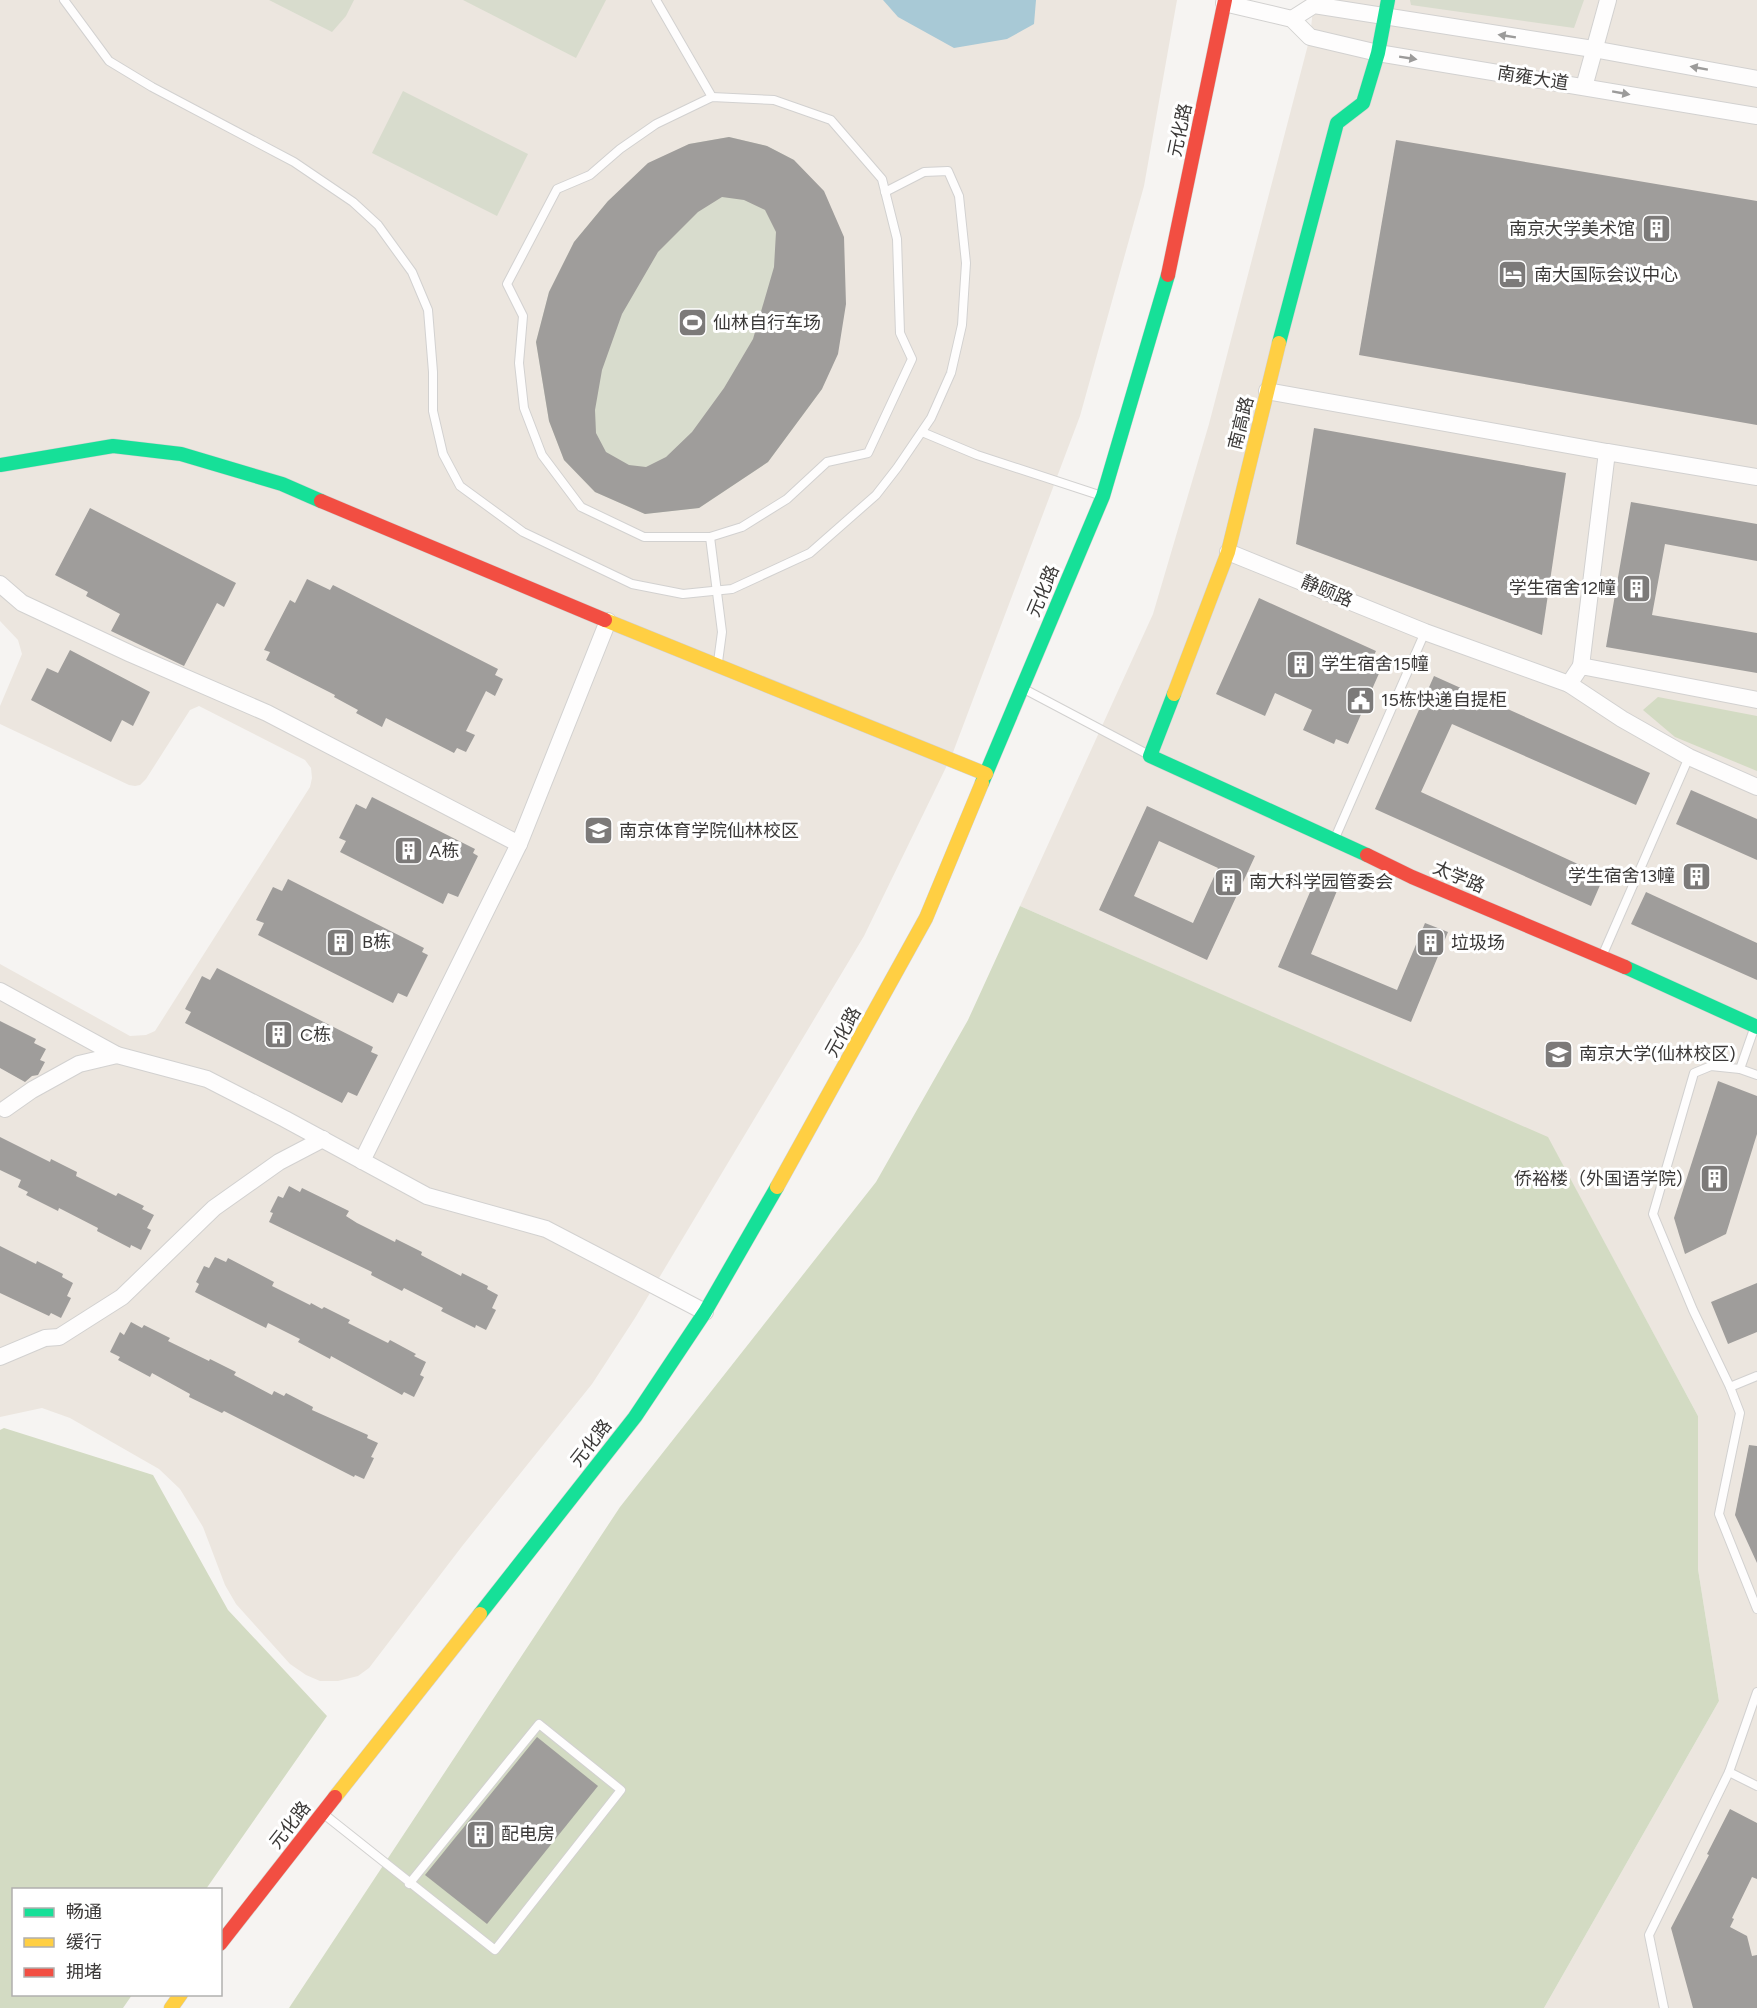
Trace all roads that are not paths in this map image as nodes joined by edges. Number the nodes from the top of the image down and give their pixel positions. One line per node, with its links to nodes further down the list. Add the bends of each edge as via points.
1 (64, 0): 24 (lane, via 109,61 294,162 353,202 378,225 412,272 428,310 433,411 443,454 460,486 523,532 632,584 683,594)
2 (656, 0): 12 (lane)
3 (1388, 0): 6 (street)
4 (1608, 0): 8 (street)
5 (1224, 2): 7 (street); 20 (street, 元化路, via 1165,289)
6 (1386, 18): 7 (street, 南雍大道, via 1314,5); 8 (street, 南雍大道, one-way to 6); 9 (street)
7 (1292, 19): 9 (street, 南雍大道, via 1310,37)
8 (1593, 49): 10 (street, 南雍大道, one-way to 8); 11 (street)
9 (1378, 53): 11 (street, 南雍大道, one-way to 11); 15 (street, 南高路, via 1362,103 1337,123)
10 (1757, 79)
11 (1584, 87): 13 (street, 南雍大道, one-way to 13)
12 (712, 97): 14 (lane, via 774,100 831,120 882,179); 21 (lane, via 656,124 590,175 557,189 507,284 523,316 519,363 524,408 542,455 581,507 644,537)
13 (1757, 116)
14 (885, 192): 16 (lane, via 924,172 948,171 958,196 966,262 962,325 951,373); 21 (lane, via 897,239 900,333 912,359 867,453 827,462 787,500 742,527)
15 (1267, 391): 17 (street); 22 (street, 南高路)
16 (922, 432): 20 (lane, via 977,455); 24 (lane, via 876,495 810,553 732,589)
17 (1607, 452): 19 (street); 28 (street)
18 (0, 465): 25 (street, via 113,446 181,454 282,484)
19 (1757, 477)
20 (1103, 496): 30 (street, 元化路)
21 (711, 537): 24 (lane)
22 (1228, 552): 26 (street, 静颐路); 32 (street, 南高路)
23 (0, 584): 37 (street, via 22,603 267,714)
24 (717, 591): 27 (lane, via 722,632)
25 (608, 621): 27 (street); 37 (street)
26 (1425, 632): 29 (street, 静颐路); 36 (lane)
27 (718, 666): 34 (street)
28 (1581, 666): 29 (street); 31 (street)
29 (1569, 684): 33 (street, 静颐路)
30 (1021, 687): 32 (lane); 34 (street, 元化路)
31 (1757, 700)
32 (1150, 756): 36 (street, 太学路)
33 (1689, 758): 35 (street, 静颐路); 38 (lane)
34 (986, 774): 47 (street, 元化路, via 926,918)
35 (1757, 787)
36 (1335, 839): 38 (street, 太学路, via 1412,877)
37 (519, 844): 46 (street)
38 (1601, 957): 40 (street, 太学路)
39 (0, 991): 41 (street)
40 (1756, 1027): 42 (lane)
41 (117, 1054): 44 (street, via 79,1064); 45 (street, via 207,1079)
42 (1740, 1069): 43 (lane); 50 (lane, via 1711,1066 1694,1073 1653,1214)
43 (1757, 1075)
44 (5, 1109)
45 (323, 1139): 46 (street); 48 (street, via 279,1162 214,1208 122,1297 59,1337 45,1338)
46 (362, 1161): 47 (street, via 427,1196 546,1229)
47 (705, 1312): 55 (street, 元化路, via 635,1417)
48 (0, 1357)
49 (1757, 1376): 50 (lane)
50 (1730, 1387): 51 (lane, via 1740,1413 1719,1514)
51 (1757, 1609)
52 (1757, 1692): 53 (lane)
53 (1729, 1772): 54 (lane); 60 (lane, via 1649,1935)
54 (1757, 1786)
55 (323, 1812): 56 (lane); 57 (street, 元化路)
56 (410, 1884): 56 (lane, via 495,1950 621,1790 539,1724)
57 (222, 1941)
58 (180, 1996): 59 (street)
59 (171, 2008)
60 (1664, 2008)

